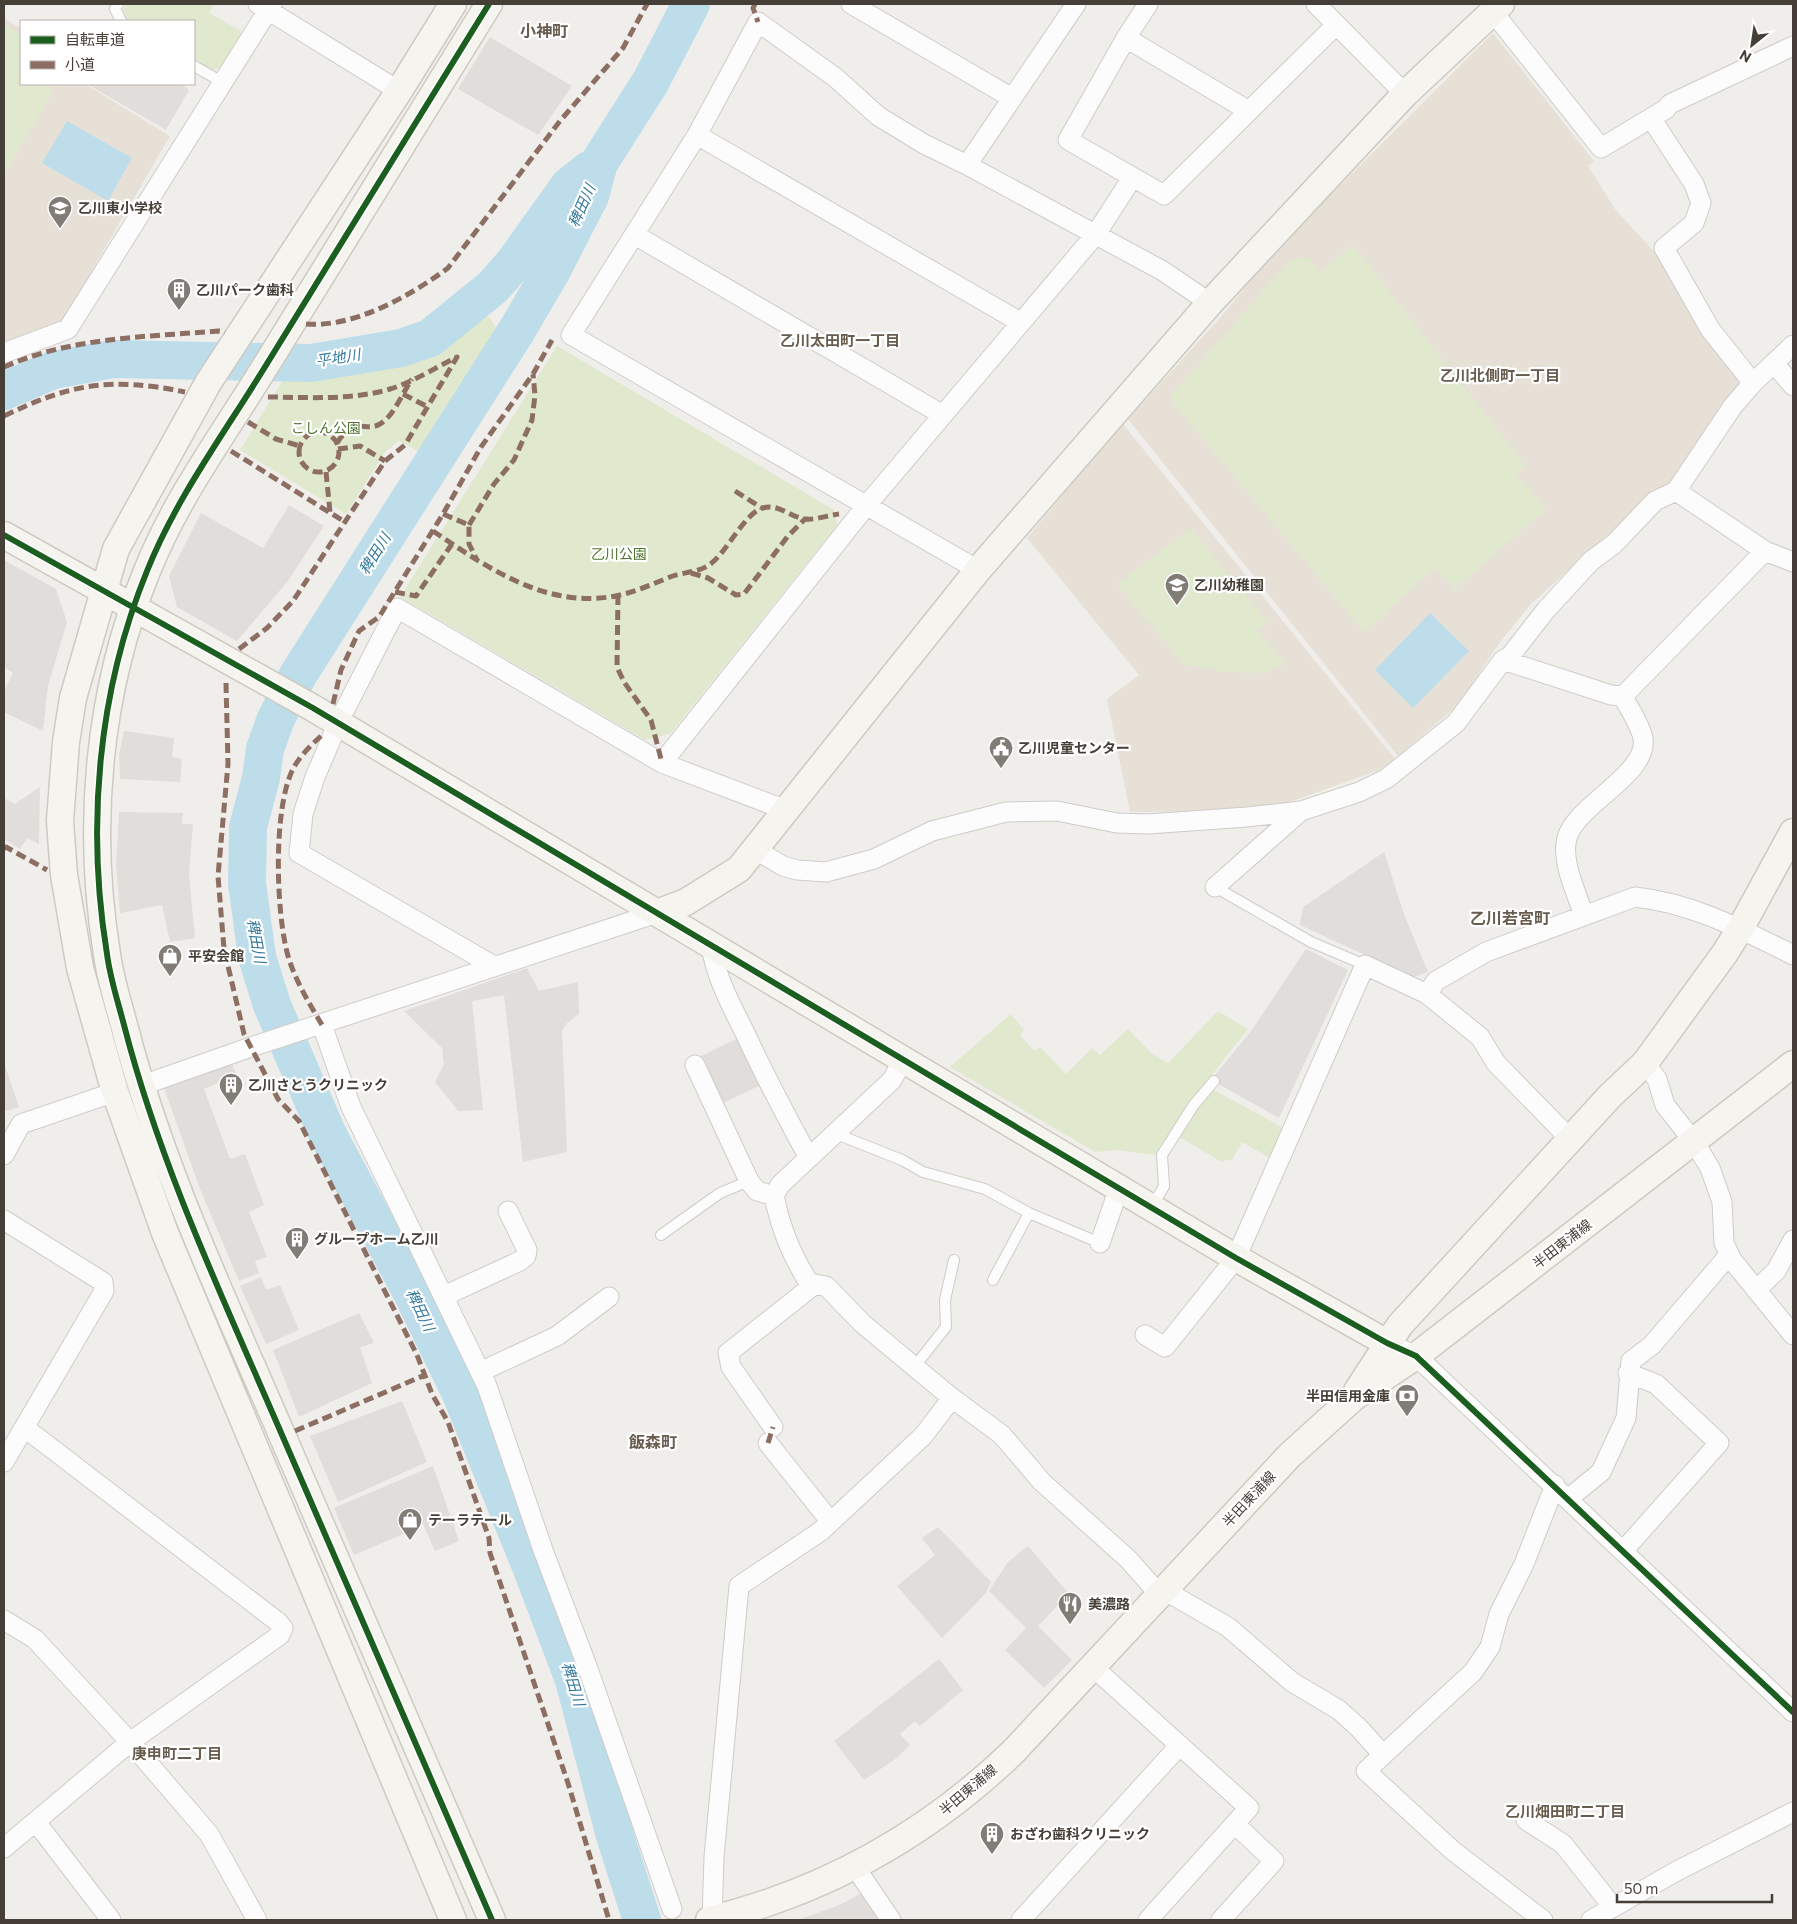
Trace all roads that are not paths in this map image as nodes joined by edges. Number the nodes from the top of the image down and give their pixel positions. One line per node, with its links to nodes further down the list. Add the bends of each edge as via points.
1 (118, 4): 10 (lane, via 115,9)
2 (453, 4): 16 (street)
3 (489, 4): 41 (street, via 190,484 148,567)
4 (851, 4): 18 (street)
5 (1076, 4): 18 (street)
6 (1148, 4): 12 (street)
7 (1316, 4): 11 (street)
8 (266, 6): 15 (street); 16 (street)
9 (1496, 8): 17 (street); 20 (street, via 1600,148)
10 (120, 20)
11 (1336, 25): 17 (street); 19 (street)
12 (1126, 38): 19 (street); 23 (street, via 1068,140)
13 (1793, 46): 20 (street, via 1670,104)
14 (195, 67): 15 (lane)
15 (222, 82): 29 (street, via 68,328)
16 (399, 91): 40 (street, via 208,383 116,549)
17 (1405, 94): 26 (street)
18 (1012, 98): 22 (street)
19 (1249, 110): 23 (street, via 1164,195)
20 (1651, 118): 31 (street, via 1694,184 1701,203 1694,223 1664,248 1710,329)
21 (697, 135): 22 (street, via 758,22 836,78 878,116 924,144); 25 (street); 27 (street)
22 (967, 164): 24 (street)
23 (1132, 178): 24 (street)
24 (1096, 234): 26 (street, via 1163,271); 27 (street)
25 (635, 235): 33 (street); 35 (street, via 571,335)
26 (1210, 303): 39 (street)
27 (1020, 322): 33 (street)
28 (1793, 345): 30 (street)
29 (4, 353)
30 (1774, 363): 31 (street); 32 (street)
31 (1753, 383): 34 (street, via 1720,422)
32 (1793, 386)
33 (943, 414): 35 (street)
34 (1676, 490): 37 (street); 42 (street, via 1655,501 1614,544 1591,561 1510,656)
35 (866, 506): 39 (street); 45 (street)
36 (4, 535): 40 (street)
37 (1765, 551): 38 (street); 43 (street)
38 (1793, 562)
39 (978, 570): 46 (street)
40 (102, 591): 41 (street); 66 (street, via 73,698 60,821 64,875 80,968)
41 (133, 608): 44 (street); 65 (street, via 107,706 101,750 98,829 107,958)
42 (1503, 660): 43 (street); 47 (street, via 1456,723 1386,779 1359,792)
43 (1623, 696): 52 (street, via 1642,738 1638,760 1608,792 1595,800 1567,836 1566,854)
44 (338, 723): 45 (street, via 397,608); 51 (street); 57 (street, via 303,814 299,853)
45 (662, 763): 46 (street)
46 (786, 810): 49 (street)
47 (1301, 811): 49 (street, via 1148,824 1058,811 1006,812 932,831 874,859 826,872 783,866); 50 (street)
48 (1793, 832): 53 (street)
49 (756, 850): 51 (street, via 739,869 686,902)
50 (1215, 887): 56 (lane, via 1311,942)
51 (657, 913): 54 (street); 57 (street)
52 (1584, 916): 53 (street, via 1636,897 1658,899); 58 (street, via 1486,952 1436,981)
53 (1740, 929): 55 (street); 61 (street)
54 (711, 945): 60 (street); 71 (street, via 714,965 736,1015 773,1093)
55 (1793, 955)
56 (1365, 965): 58 (street); 83 (street)
57 (494, 966): 59 (street)
58 (1427, 994): 68 (street, via 1480,1037 1496,1063)
59 (317, 1026): 65 (street); 88 (street, via 351,1107)
60 (903, 1060): 67 (street, via 892,1080); 73 (street)
61 (1645, 1063): 68 (street); 69 (street, via 1657,1079 1665,1105)
62 (1793, 1064): 69 (street, 半田東浦線)
63 (694, 1065): 72 (street)
64 (1214, 1081): 75 (lane, via 1193,1106 1162,1155 1164,1186)
65 (140, 1086): 122 (street, via 206,1258)
66 (115, 1092): 70 (street, via 21,1124); 121 (street, via 165,1233)
67 (834, 1133): 71 (street); 77 (lane, via 902,1160 923,1172 985,1189)
68 (1571, 1140): 92 (street)
69 (1694, 1142): 82 (street, via 1710,1168 1722,1202 1724,1243); 93 (street, 半田東浦線)
70 (4, 1155)
71 (809, 1158): 74 (street, via 780,1185)
72 (749, 1181): 74 (street, via 757,1191); 79 (lane, via 720,1193)
73 (1119, 1188): 75 (street); 81 (street)
74 (774, 1196): 86 (street, via 782,1231 802,1272 809,1283)
75 (1152, 1208): 83 (street)
76 (508, 1211): 88 (street, via 527,1250 526,1256)
77 (1029, 1213): 81 (lane); 85 (lane)
78 (4, 1220): 99 (street, via 103,1282 104,1291)
79 (661, 1235)
80 (1793, 1240): 87 (street, via 1776,1271)
81 (1100, 1242)
82 (1729, 1255): 87 (street); 96 (street, via 1652,1345 1631,1361)
83 (1236, 1258): 90 (street, via 1165,1347); 92 (street)
84 (954, 1260): 94 (lane, via 945,1300 946,1327)
85 (993, 1280)
86 (815, 1284): 94 (street, via 826,1286 863,1324); 102 (street, via 728,1353 731,1366 771,1435)
87 (1757, 1289): 91 (street)
88 (444, 1296): 95 (street)
89 (609, 1297): 95 (street, via 557,1336)
90 (1145, 1334)
91 (1793, 1336)
92 (1387, 1343): 93 (street); 98 (street)
93 (1416, 1356): 98 (street, 半田東浦線); 101 (street)
94 (915, 1366): 97 (street)
95 (480, 1372): 118 (street)
96 (1628, 1374): 101 (street, via 1626,1418 1601,1472); 103 (street, via 1656,1384 1719,1443)
97 (952, 1398): 102 (street, via 923,1436); 104 (street, via 1002,1435 1042,1482)
98 (1353, 1398): 104 (street, 半田東浦線, via 1289,1456)
99 (25, 1428): 100 (street); 108 (street, via 283,1628 280,1635)
100 (4, 1462)
101 (1562, 1492): 103 (street); 110 (street, via 1500,1614 1490,1647 1473,1672)
102 (830, 1521): 123 (street, via 821,1531 739,1586)
103 (1623, 1551): 107 (street)
104 (1162, 1592): 106 (street, 半田東浦線); 110 (street, via 1228,1627 1292,1682 1339,1710)
105 (4, 1620): 108 (street, via 35,1639)
106 (1093, 1667): 109 (street); 116 (street, 半田東浦線, via 982,1782 947,1810)
107 (1793, 1712)
108 (130, 1742): 113 (street); 120 (street, via 210,1834)
109 (1180, 1745): 114 (street, via 1249,1808); 125 (street)
110 (1382, 1755): 128 (street, via 1366,1771 1452,1850)
111 (1793, 1812): 117 (street)
112 (1526, 1820): 117 (street, via 1563,1844)
113 (36, 1822): 115 (street); 119 (street)
114 (1236, 1825): 126 (street); 127 (street, via 1274,1861)
115 (4, 1848)
116 (855, 1867): 123 (street, 半田東浦線, via 788,1897); 124 (street)
117 (1613, 1907): 129 (street)
118 (672, 1910)
119 (112, 1920)
120 (257, 1920)
121 (453, 1920)
122 (492, 1920)
123 (711, 1920)
124 (891, 1920)
125 (1021, 1920)
126 (1148, 1920)
127 (1221, 1920)
128 (1543, 1920)
129 (1591, 1920)

